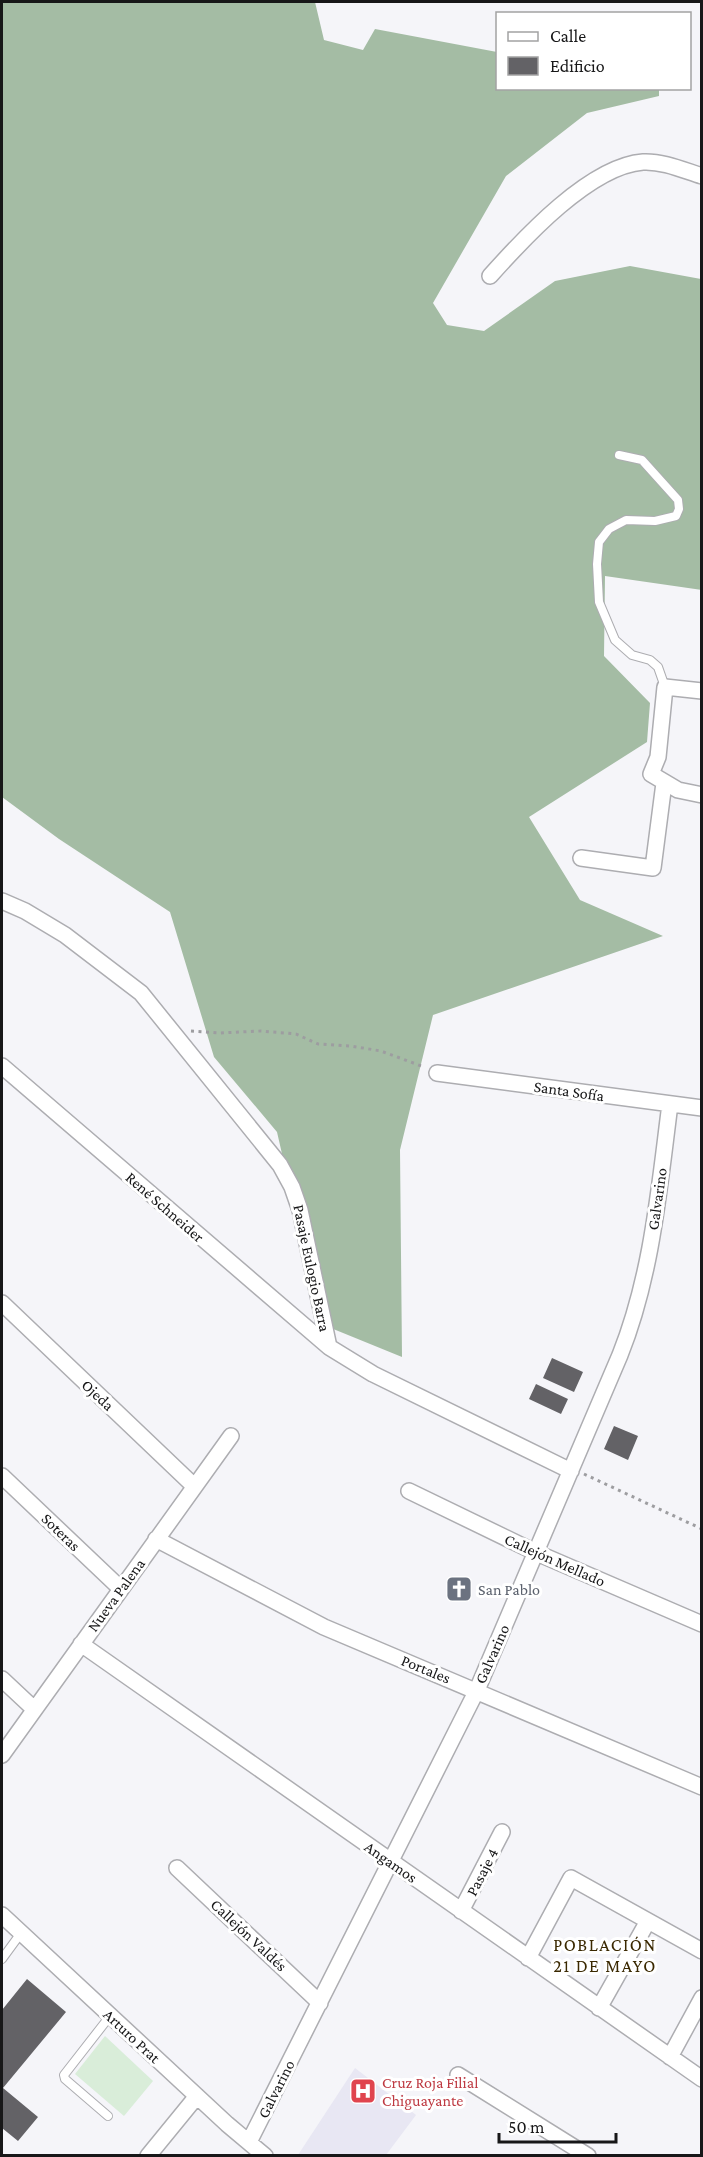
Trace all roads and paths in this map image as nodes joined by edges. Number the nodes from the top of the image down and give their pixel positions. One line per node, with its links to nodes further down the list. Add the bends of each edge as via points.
1 (702, 176): 2 (street, via 652,162 633,163 611,171 555,210)
2 (490, 276)
3 (619, 455): 4 (lane, via 642,460 678,500 676,516 626,520 609,529 599,542 597,564 599,602 615,640 632,655 650,660 658,667)
4 (665, 687): 5 (street); 6 (street, via 658,757 651,774)
5 (702, 691)
6 (664, 783): 7 (street); 8 (street, via 653,868)
7 (702, 795)
8 (582, 858)
9 (3, 904): 10 (street, Pasaje Eulogio Barra, via 43,921 87,950 141,993)
10 (171, 1029): 12 (path, via 296,1034 318,1044 381,1051); 16 (street, Pasaje Eulogio Barra, via 273,1155 290,1182 300,1210)
11 (2, 1066): 16 (street, René Schneider)
12 (438, 1073): 13 (street, Santa Sofía)
13 (670, 1104): 14 (street, Santa Sofía); 18 (street, Galvarino, via 642,1289 628,1336)
14 (702, 1108)
15 (2, 1303): 20 (street, Ojeda)
16 (329, 1347): 18 (street, Pasaje Eulogio Barra, via 373,1374)
17 (231, 1436): 20 (street, Nueva Palena)
18 (572, 1472): 22 (path); 24 (street, Galvarino)
19 (2, 1476): 25 (street, Soteras)
20 (194, 1486): 23 (street, Nueva Palena)
21 (409, 1491): 24 (street, Callejón Mellado)
22 (702, 1529)
23 (156, 1539): 25 (street, Nueva Palena); 29 (street, Portales, via 324,1627)
24 (537, 1553): 26 (street, Callejón Mellado); 29 (street, Galvarino)
25 (121, 1589): 27 (street, Nueva Palena)
26 (702, 1624)
27 (81, 1644): 30 (street, Nueva Palena); 34 (street, Angamos)
28 (2, 1679): 30 (street)
29 (477, 1690): 32 (street, Portales); 34 (street, Galvarino)
30 (34, 1709): 31 (street, Nueva Palena)
31 (2, 1755)
32 (702, 1787)
33 (502, 1833): 36 (street, Pasaje 4)
34 (391, 1862): 36 (street, Angamos); 44 (street, Galvarino)
35 (177, 1868): 44 (street, Callejón Valdés)
36 (461, 1911): 41 (street, Angamos)
37 (2, 1915): 39 (street, Arturo Prat)
38 (648, 1921): 40 (street); 41 (street, via 571,1878); 45 (street)
39 (21, 1934): 42 (lane); 46 (street, Arturo Prat)
40 (702, 1951)
41 (528, 1958): 45 (street, Angamos)
42 (2, 1959)
43 (702, 1998): 47 (street)
44 (321, 2002): 52 (street, Galvarino)
45 (599, 2008): 47 (street, Angamos)
46 (110, 2016): 50 (street, Arturo Prat); 51 (lane, via 64,2075)
47 (670, 2057): 49 (street, Angamos)
48 (458, 2075): 53 (street)
49 (702, 2079)
50 (197, 2096): 52 (street, Arturo Prat); 54 (street)
51 (108, 2116)
52 (249, 2142): 55 (street, Arturo Prat)
53 (566, 2150): 56 (street)
54 (148, 2156)
55 (265, 2156)
56 (588, 2156)

